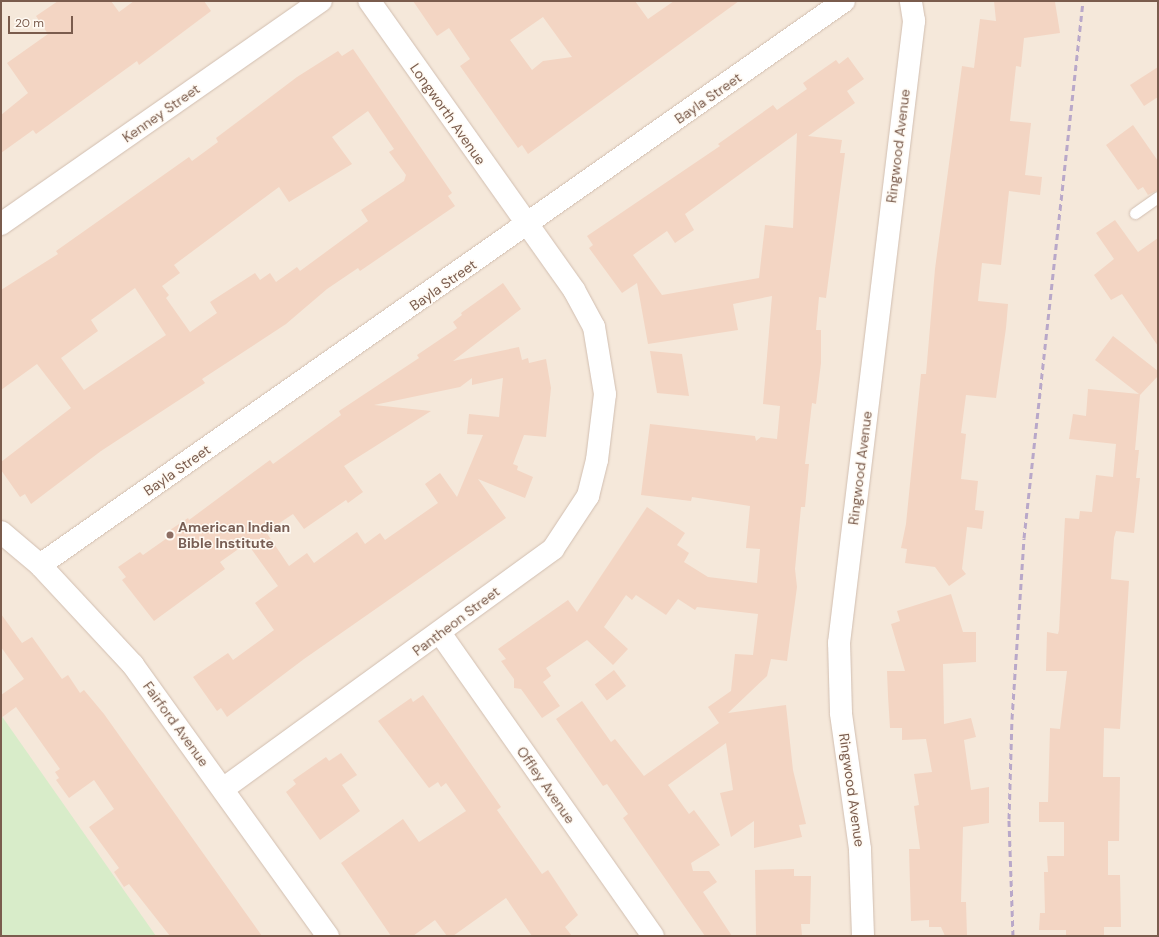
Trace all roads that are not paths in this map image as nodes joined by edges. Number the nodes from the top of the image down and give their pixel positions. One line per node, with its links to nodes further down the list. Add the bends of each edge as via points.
1 (321, 1): 7 (street, Kenney Street)
2 (369, 1): 8 (street, Longworth Avenue)
3 (844, 1): 8 (street, Bayla Street)
4 (911, 1): 16 (street, Ringwood Avenue, via 914,21 839,643 841,713 860,849)
5 (1158, 197): 6 (lane)
6 (1135, 213)
7 (1, 224)
8 (527, 227): 9 (street, Longworth Avenue, via 574,290 594,327); 11 (street, Bayla Street)
9 (605, 394): 12 (street, Pantheon Street, via 588,496 572,524 553,549)
10 (1, 532): 11 (street, Fairford Avenue)
11 (40, 566): 13 (street, Fairford Avenue, via 133,665)
12 (440, 634): 13 (street, Pantheon Street); 15 (street, Offley Avenue)
13 (223, 789): 14 (street, Fairford Avenue)
14 (328, 936)
15 (653, 936)
16 (863, 936)

